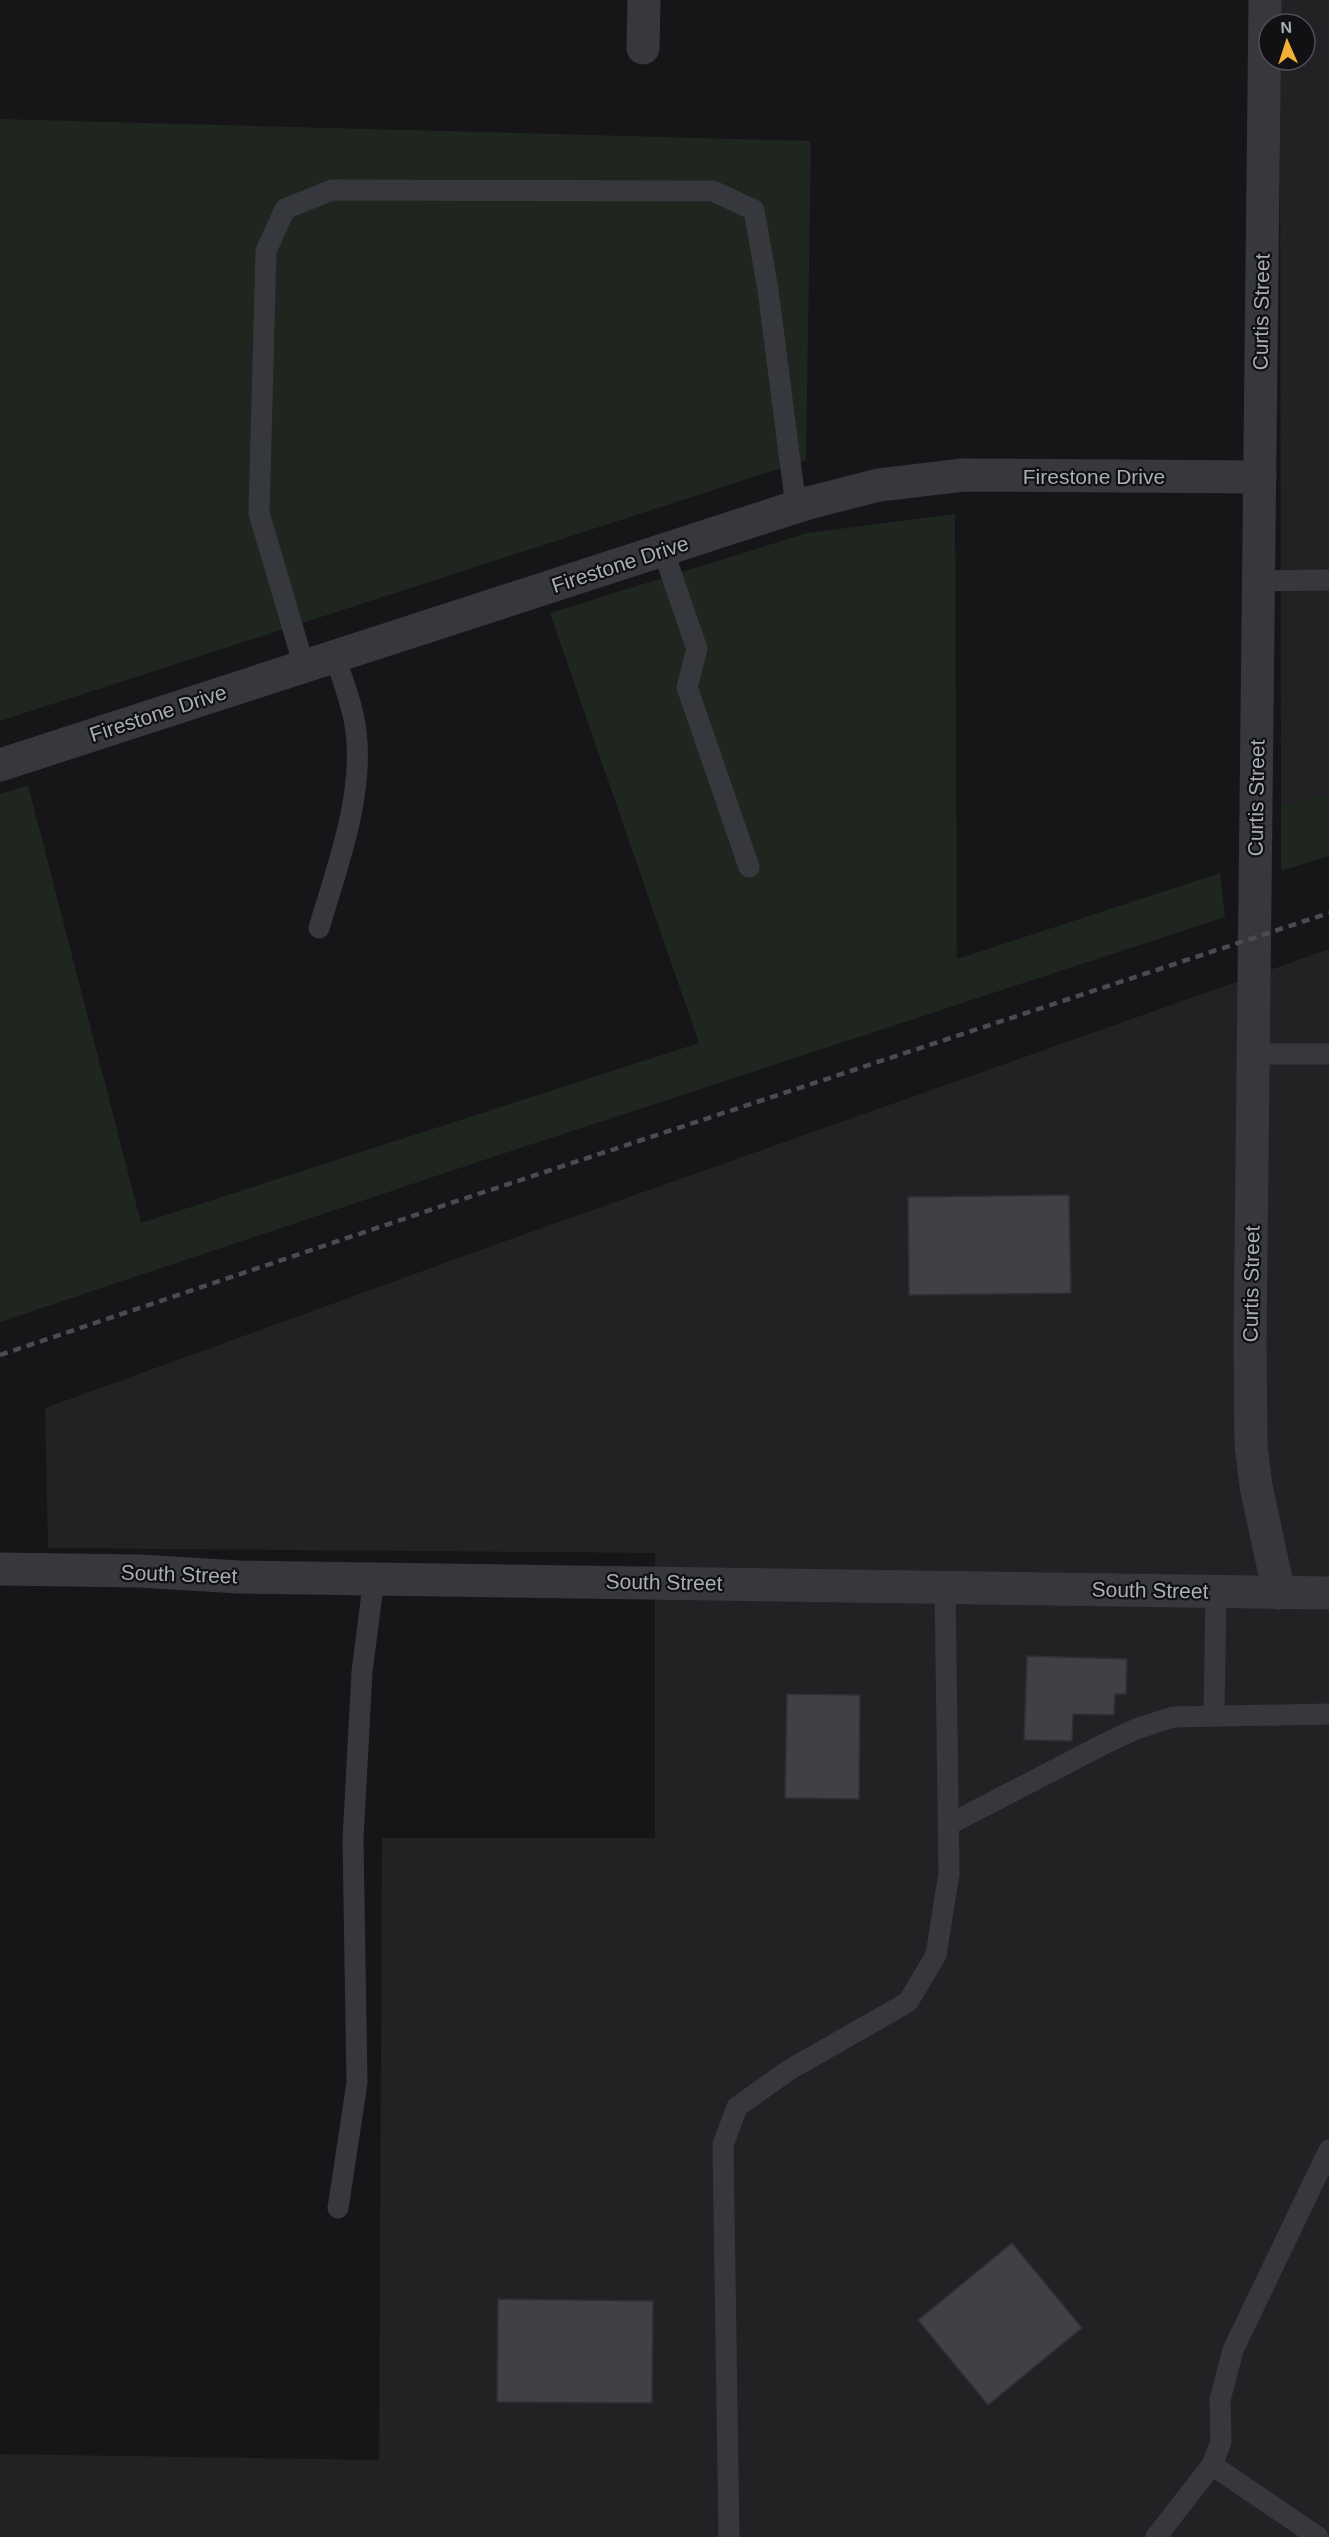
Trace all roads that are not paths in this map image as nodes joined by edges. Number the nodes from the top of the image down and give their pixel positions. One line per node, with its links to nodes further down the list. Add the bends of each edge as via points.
1 (644, 0): 3 (street)
2 (1265, 0): 4 (street, Curtis Street)
3 (644, 48)
4 (1260, 477): 5 (street, Firestone Drive, via 963,475 879,485); 8 (street, Curtis Street)
5 (796, 507): 6 (street, Firestone Drive); 10 (lane, via 754,210 713,191 332,190 285,209 266,251 260,513)
6 (663, 550): 9 (street, Firestone Drive); 12 (lane, via 698,649 687,687)
7 (1329, 580): 8 (lane)
8 (1258, 581): 14 (street, Curtis Street)
9 (335, 657): 10 (street, Firestone Drive); 13 (lane, via 350,701 357,769 344,844)
10 (304, 666): 11 (street, Firestone Drive)
11 (0, 765)
12 (749, 867)
13 (319, 928)
14 (1253, 1054): 15 (lane); 20 (street, Curtis Street, via 1251,1445)
15 (1329, 1054)
16 (0, 1569): 17 (street, South Street)
17 (374, 1578): 18 (street, South Street); 26 (lane, via 362,1672 353,1839 357,2083)
18 (945, 1587): 19 (street, South Street); 24 (lane)
19 (1216, 1592): 20 (street, South Street); 23 (lane)
20 (1279, 1593): 21 (street, South Street)
21 (1329, 1593)
22 (1329, 1714): 23 (lane)
23 (1214, 1715): 24 (lane, via 1173,1717 1136,1729)
24 (948, 1825): 28 (lane, via 949,1873 936,1955 908,2002 789,2070 737,2107 723,2145)
25 (1329, 2150): 27 (lane, via 1233,2350 1220,2400 1221,2442)
26 (338, 2208)
27 (1212, 2465): 29 (lane); 30 (lane)
28 (729, 2537)
29 (1156, 2537)
30 (1318, 2537)

